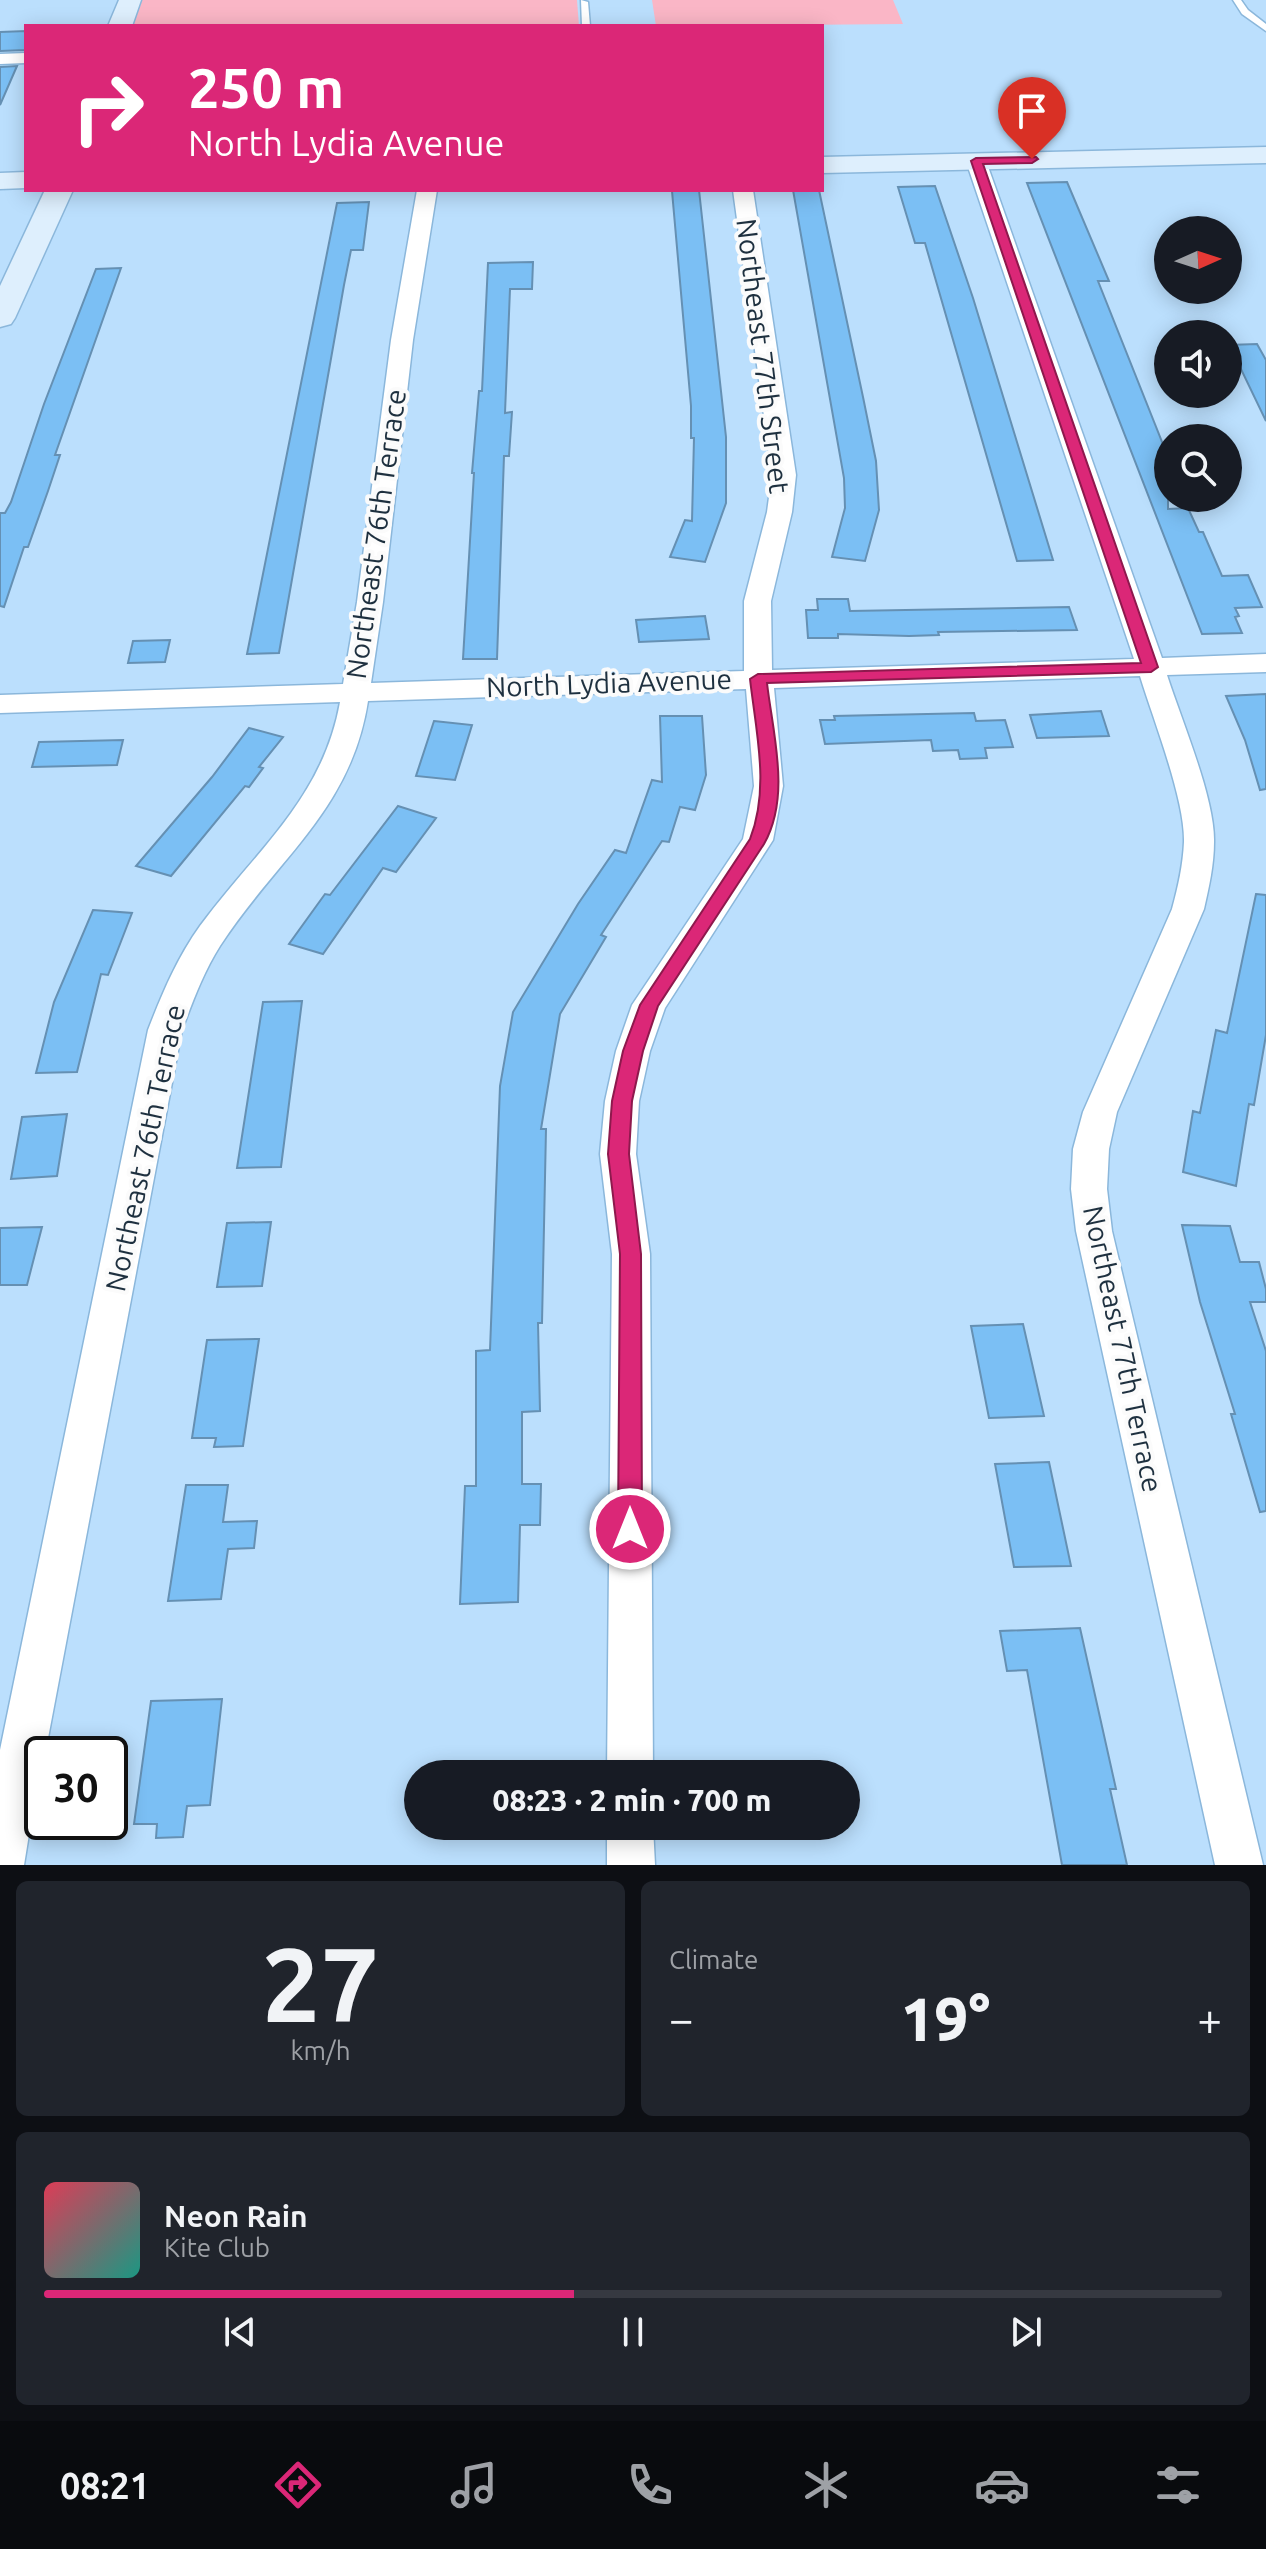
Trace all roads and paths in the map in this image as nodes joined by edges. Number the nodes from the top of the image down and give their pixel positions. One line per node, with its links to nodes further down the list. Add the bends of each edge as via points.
1 (130, 0): 6 (street)
2 (1237, 0): 4 (lane)
3 (584, 2): 7 (lane)
4 (1245, 12): 5 (lane); 8 (lane)
5 (1266, 12)
6 (121, 24)
7 (586, 24)
8 (1266, 28)
9 (24, 58): 10 (street)
10 (0, 59)
11 (1266, 155): 12 (street)
12 (976, 161): 13 (street); 21 (street, Northeast 77th Terrace)
13 (824, 165)
14 (24, 180): 15 (street)
15 (0, 181)
16 (58, 192): 19 (street)
17 (427, 192): 23 (street, Northeast 76th Terrace)
18 (743, 192): 22 (street, Northeast 77th Street, via 784,475 756,618)
19 (0, 318)
20 (1266, 663): 21 (street, North Lydia Avenue)
21 (1151, 667): 22 (street, North Lydia Avenue); 29 (street, Northeast 77th Terrace, via 1196,812 1195,881 1188,909 1100,1112 1089,1189 1094,1231)
22 (758, 679): 23 (street, North Lydia Avenue); 25 (street, Northeast 77th Street, via 771,789 768,815 758,840 649,1005 622,1101 618,1154 631,1254)
23 (355, 691): 24 (street, North Lydia Avenue); 27 (street, Northeast 76th Terrace, via 349,730 328,784 210,936 183,982 165,1030)
24 (0, 704)
25 (630, 1760)
26 (630, 1840): 28 (street)
27 (0, 1865)
28 (631, 1865)
29 (1239, 1865)

